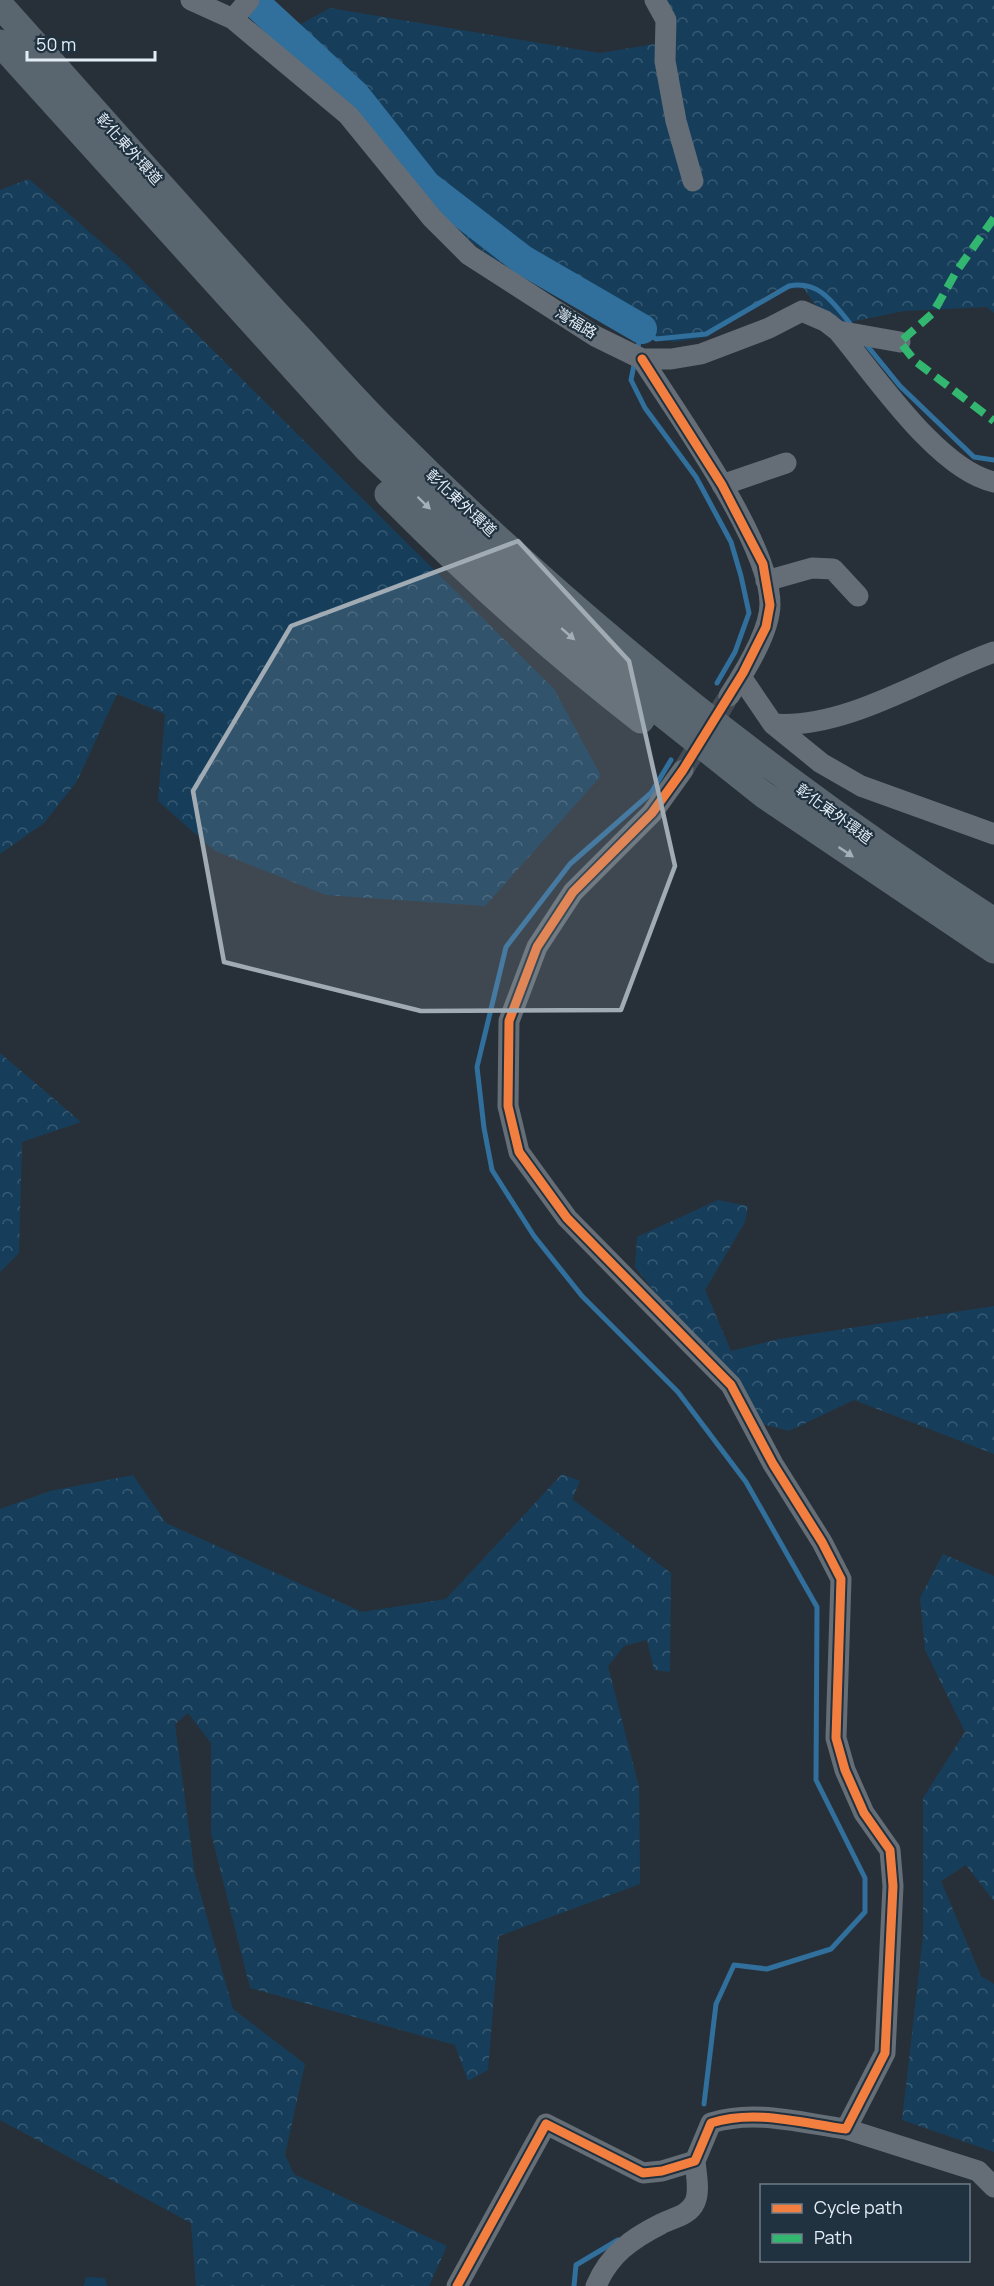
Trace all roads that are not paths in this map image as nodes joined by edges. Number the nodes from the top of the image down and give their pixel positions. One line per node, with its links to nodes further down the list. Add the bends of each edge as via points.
1 (14, 0): 24 (main road, via 231,242 487,511 632,640 787,763)
2 (192, 0): 6 (street, 灣福路)
3 (249, 0): 6 (street)
4 (655, 0): 9 (street, via 666,20 664,61)
5 (0, 6): 25 (main road, 彰化東外環道, via 383,429 468,510 651,673 779,774 851,827)
6 (233, 19): 12 (street, 灣福路, via 348,114 432,218 469,255 595,336)
7 (0, 43): 26 (main road, 彰化東外環道, one-way to 26, via 367,448 501,577 636,693 764,795)
8 (0, 71): 27 (main road, via 356,461 428,534 577,670 829,863)
9 (693, 181)
10 (838, 331): 11 (street); 12 (street, 灣福路, via 802,311 701,354); 14 (street, 灣福路, via 949,460 980,479)
11 (900, 342)
12 (642, 359): 15 (street)
13 (786, 463): 15 (street)
14 (994, 482)
15 (722, 485): 16 (street, via 763,564)
16 (766, 580): 17 (street, via 812,568 833,569); 19 (street, via 770,605 766,627)
17 (858, 596)
18 (994, 652): 21 (street, via 868,706 794,725)
19 (741, 677): 20 (street); 21 (street)
20 (729, 696)
21 (774, 724): 23 (street, via 821,763 861,786)
22 (683, 770): 28 (street, via 652,813 573,892 537,947 509,1021 508,1106 519,1152 567,1218 731,1385 772,1464 841,1579 836,1738 864,1813 890,1850 893,1886 885,2053)
23 (994, 834)
24 (994, 904)
25 (994, 921)
26 (994, 950)
27 (994, 969)
28 (846, 2130): 29 (street, via 753,2115 731,2117 711,2124); 30 (street, via 978,2171)
29 (695, 2161): 31 (street, via 643,2172 546,2124); 32 (street, via 695,2203 685,2214 623,2247 604,2266)
30 (994, 2187)
31 (457, 2286)
32 (596, 2286)

